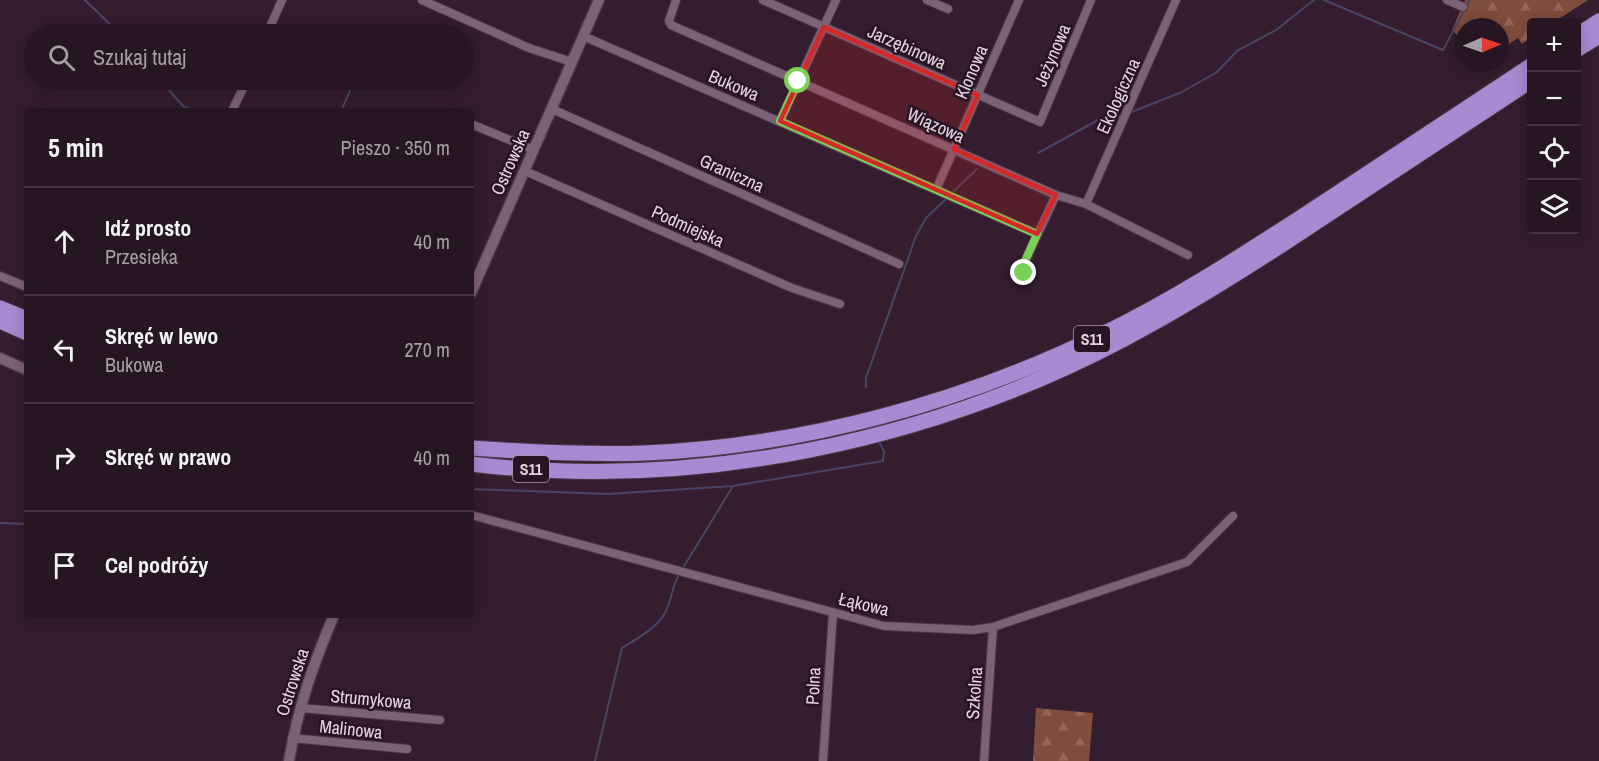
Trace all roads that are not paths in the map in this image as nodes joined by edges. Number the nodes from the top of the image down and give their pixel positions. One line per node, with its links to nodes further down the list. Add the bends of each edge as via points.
1 (282, 0): 15 (street)
2 (422, 0): 21 (street, via 530,48)
3 (599, 0): 18 (street, Ostrowska)
4 (676, 0): 23 (street, Wiązowa, via 671,25)
5 (763, 0): 16 (street, Jarzębinowa)
6 (836, 0): 16 (street)
7 (927, 0): 13 (street)
8 (1019, 0): 26 (street, Klonowa)
9 (1091, 0): 30 (street, Jeżynowa)
10 (1176, 0): 37 (street, Ekologiczna)
11 (1447, 0): 12 (street)
12 (1462, 7)
13 (948, 9)
14 (1599, 21): 17 (highway)
15 (271, 24)
16 (824, 27): 23 (street); 26 (street, Jarzębinowa)
17 (1581, 33)
18 (583, 36): 21 (street, Ostrowska); 29 (street, Bukowa)
19 (1599, 36): 20 (highway)
20 (1581, 47)
21 (572, 62): 28 (street, Ostrowska)
22 (1527, 68): 52 (highway, S11, via 1207,277 1104,334 996,380 878,417 741,443 648,453)
23 (798, 81): 29 (street); 32 (street, Wiązowa)
24 (1527, 83): 53 (highway, S11, via 1175,312 1078,362 953,412 857,440 744,460 592,471)
25 (242, 90): 27 (street)
26 (978, 95): 30 (street, Jarzębinowa); 32 (street, Klonowa)
27 (233, 108)
28 (552, 109): 33 (street, Ostrowska); 40 (street, Graniczna)
29 (780, 121): 35 (street, Bukowa)
30 (1040, 122)
31 (474, 125): 33 (street)
32 (954, 149): 35 (street, Klonowa); 36 (street, Wiązowa)
33 (534, 150): 34 (street, Ostrowska)
34 (525, 171): 44 (street, Ostrowska); 45 (street, Podmiejska, via 792,288)
35 (936, 190): 38 (street, Bukowa)
36 (1056, 195): 37 (street, Wiązowa); 38 (street)
37 (1086, 204): 39 (street, Wiązowa)
38 (1037, 234): 41 (street, via 1021,270)
39 (1188, 255)
40 (899, 264)
41 (1024, 273)
42 (0, 276): 43 (street)
43 (24, 285)
44 (474, 286)
45 (840, 304)
46 (0, 308): 47 (highway)
47 (24, 318)
48 (0, 321): 49 (highway)
49 (24, 332)
50 (0, 358): 51 (street)
51 (24, 369)
52 (474, 448)
53 (474, 464)
54 (474, 516): 56 (street, Łąkowa)
55 (1233, 516): 58 (street, Łąkowa, via 1187,562)
56 (833, 613): 58 (street, Łąkowa, via 884,626 974,630); 64 (street, Polna)
57 (333, 618): 59 (street, Ostrowska)
58 (993, 627): 65 (street, Szkolna)
59 (300, 708): 60 (street, Strumykowa); 61 (street, Ostrowska)
60 (440, 720)
61 (292, 738): 62 (street, Malinowa); 63 (street, Ostrowska)
62 (407, 749)
63 (289, 761)
64 (823, 761)
65 (984, 761)

